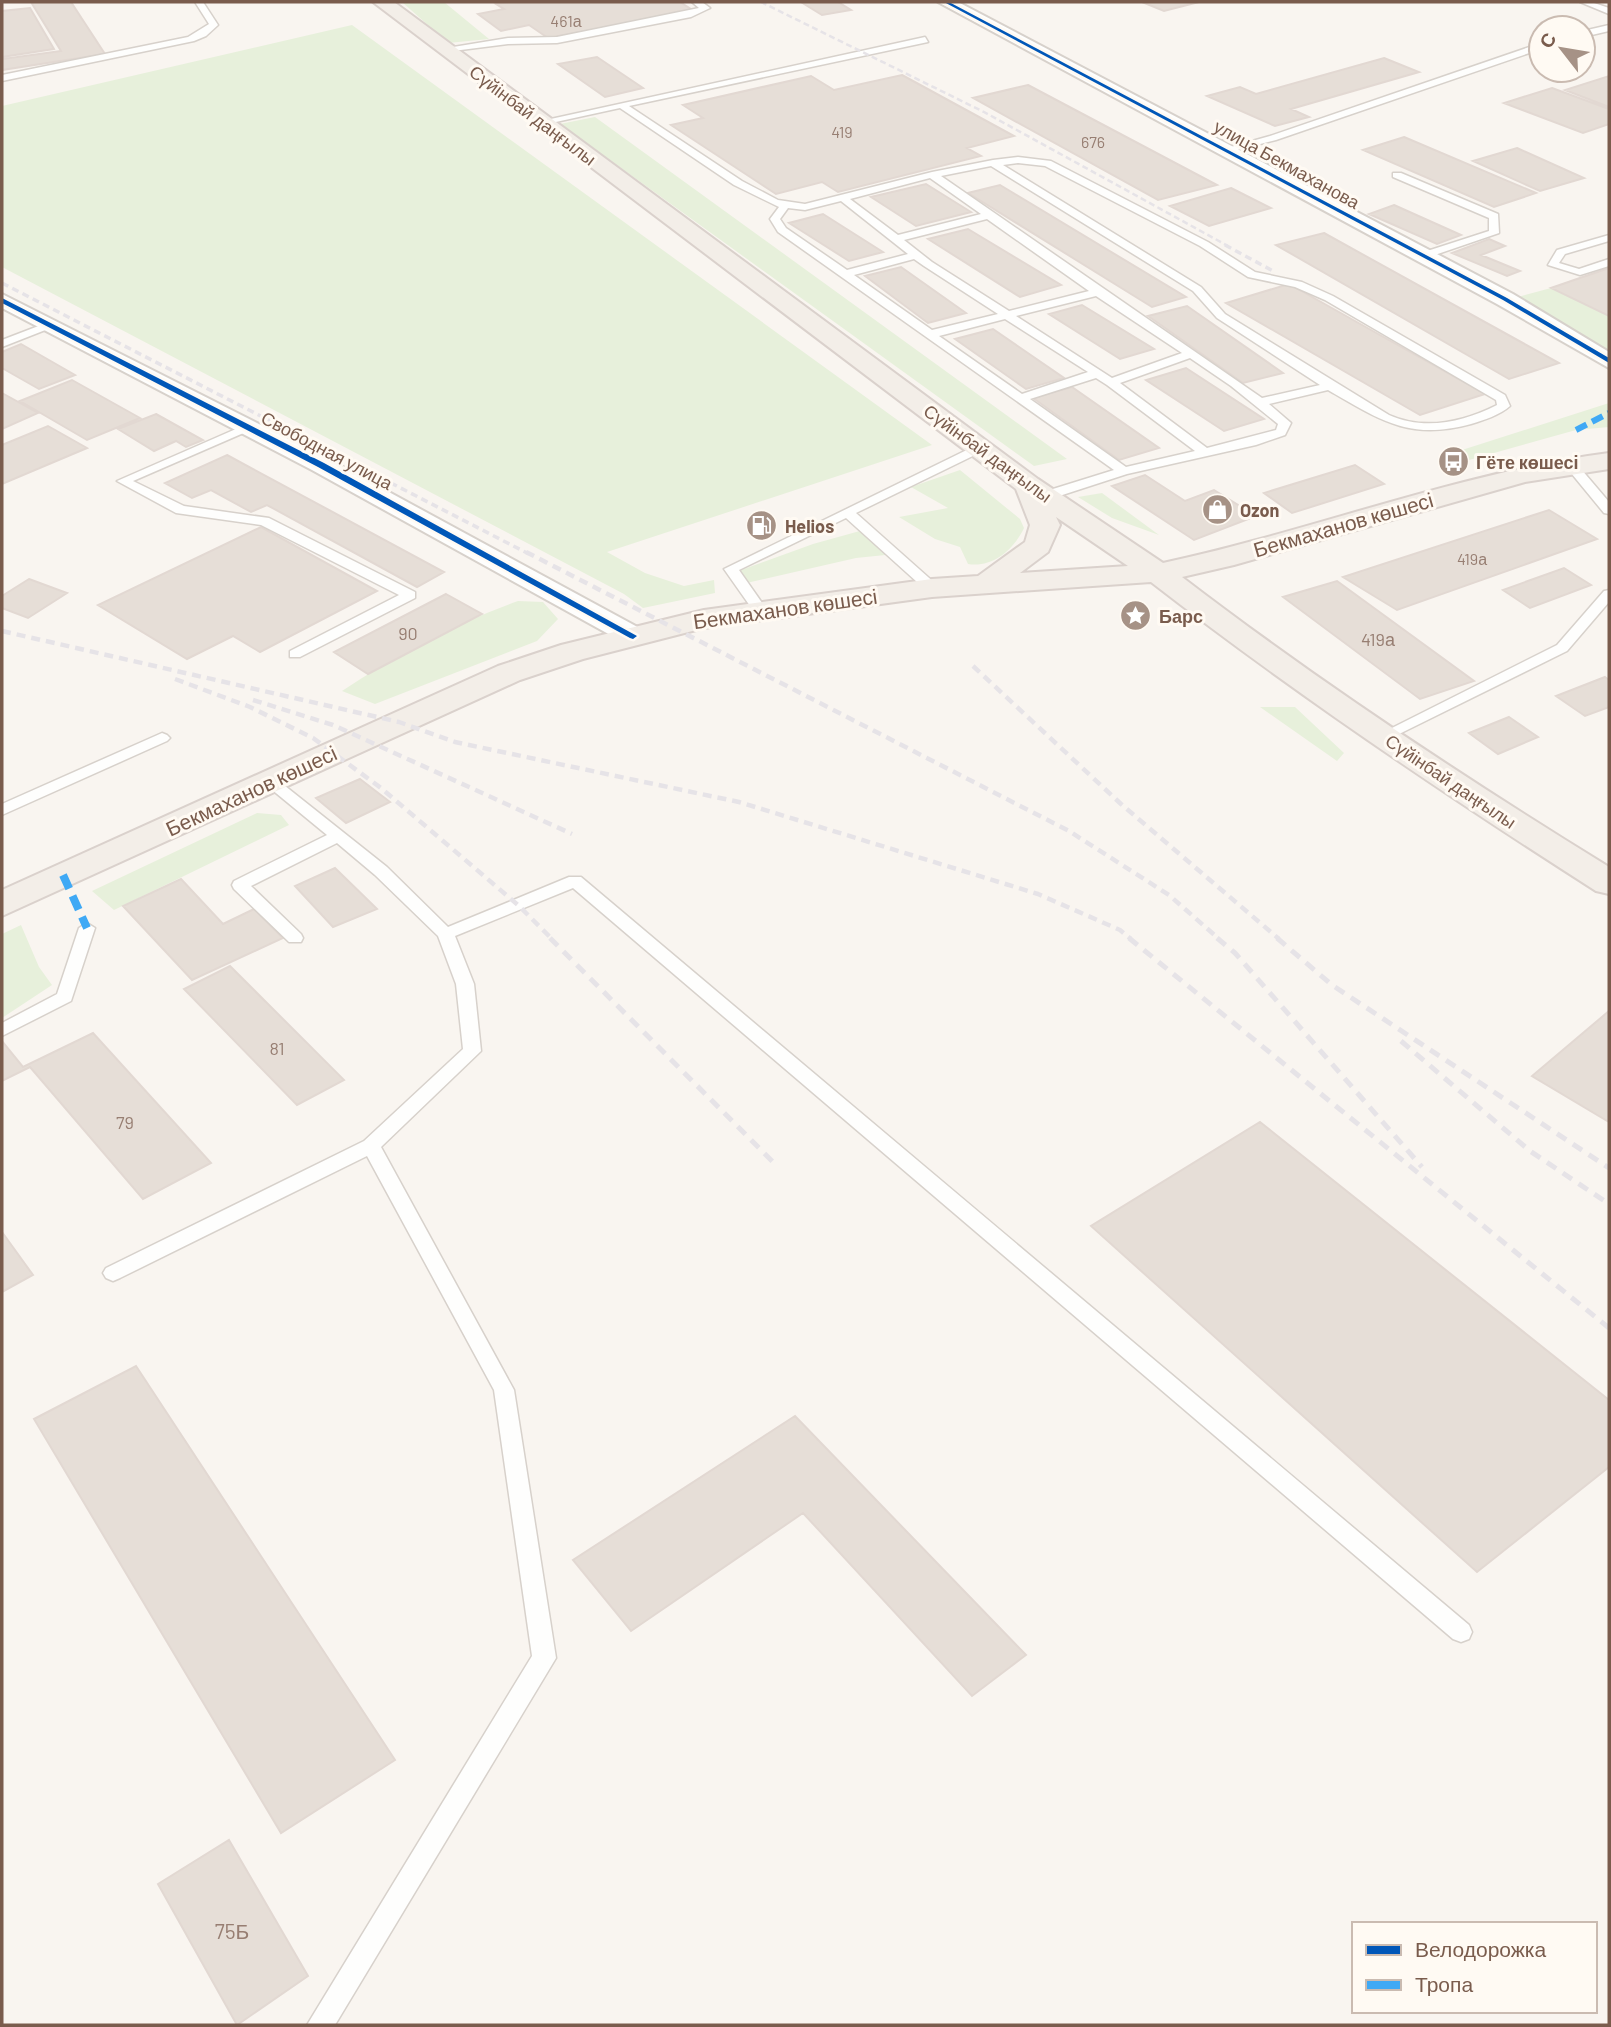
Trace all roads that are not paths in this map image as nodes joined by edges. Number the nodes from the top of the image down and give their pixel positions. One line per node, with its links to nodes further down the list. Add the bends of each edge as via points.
1 (199, 2): 10 (lane, via 214,25 191,39)
2 (382, 2): 8 (main road, Сүйінбай даңғылы)
3 (696, 2): 8 (lane, via 706,8 571,38)
4 (946, 2): 13 (street, улица Бекмаханова)
5 (1584, 2): 6 (lane)
6 (1609, 11)
7 (925, 40): 11 (lane)
8 (445, 49): 12 (main road, Сүйінбай даңғылы)
9 (1527, 51): 13 (lane, улица Бекмаханова, via 1273,138)
10 (2, 78)
11 (621, 105): 12 (lane); 18 (lane, via 738,183)
12 (542, 122): 40 (main road, Сүйінбай даңғылы)
13 (1225, 150): 23 (street, улица Бекмаханова)
14 (993, 163): 15 (lane); 36 (lane, via 1197,289 1221,316); 36 (lane, via 1047,163 1204,244 1251,275 1297,284 1329,298 1501,398 1504,406 1430,427 1404,426)
15 (932, 175): 17 (lane); 19 (lane)
16 (1397, 175): 23 (lane, via 1494,216 1494,233)
17 (843, 198): 18 (lane, via 805,207); 21 (lane)
18 (786, 204): 25 (lane, via 775,219 782,230)
19 (990, 215): 21 (lane); 26 (lane)
20 (1609, 238): 24 (lane, via 1561,253 1553,265 1580,272)
21 (896, 239): 22 (lane)
22 (916, 255): 25 (lane); 28 (lane)
23 (1422, 256): 33 (street, улица Бекмаханова)
24 (1609, 262)
25 (846, 274): 30 (lane)
26 (1098, 292): 28 (lane); 32 (lane)
27 (2, 300): 29 (street, Свободная улица)
28 (1008, 315): 30 (lane); 34 (lane)
29 (49, 325): 31 (lane); 39 (street, Свободная улица)
30 (929, 335): 37 (lane)
31 (2, 344)
32 (1190, 354): 35 (lane); 38 (lane)
33 (1609, 361)
34 (1098, 373): 35 (lane); 37 (lane)
35 (1111, 382): 41 (lane)
36 (1331, 386): 38 (lane)
37 (1019, 399): 44 (lane)
38 (1261, 402): 41 (lane, via 1285,423 1281,432)
39 (249, 428): 53 (street, Свободная улица); 54 (lane, via 123,481 181,510 264,521 410,595)
40 (979, 448): 45 (main road, Сүйінбай даңғылы); 47 (lane)
41 (1205, 453): 44 (lane)
42 (1609, 461): 43 (main road, Бекмаханов көшесі)
43 (1571, 465): 46 (lane); 48 (main road, Бекмаханов көшесі, via 1469,488 1224,559)
44 (1124, 471): 45 (lane)
45 (1037, 490): 48 (main road, Сүйінбай даңғылы); 49 (main road, via 1045,525 1038,546)
46 (1609, 510)
47 (849, 514): 50 (lane); 52 (lane, via 731,569)
48 (1158, 573): 49 (main road, Бекмаханов көшесі); 55 (main road, Сүйінбай даңғылы, via 1250,644)
49 (989, 582): 50 (main road, Бекмаханов көшесі)
50 (932, 588): 52 (main road, Бекмаханов көшесі)
51 (1609, 594): 55 (lane, via 1562,648)
52 (760, 610): 53 (main road, Бекмаханов көшесі)
53 (633, 636): 57 (main road, Бекмаханов көшесі, via 509,673)
54 (295, 654)
55 (1384, 736): 60 (main road, Сүйінбай даңғылы)
56 (162, 737): 58 (lane)
57 (271, 781): 59 (lane); 61 (main road, Бекмаханов көшесі)
58 (2, 810)
59 (338, 836): 63 (lane); 64 (lane, via 240,885)
60 (1609, 883)
61 (2, 904)
62 (87, 928): 65 (lane, via 65,997)
63 (446, 934): 66 (lane, via 465,984 472,1051); 68 (lane, via 575,881)
64 (295, 938)
65 (2, 1030)
66 (371, 1146): 67 (lane); 69 (lane, via 504,1390 544,1658)
67 (113, 1273)
68 (1461, 1632)
69 (320, 2025)

